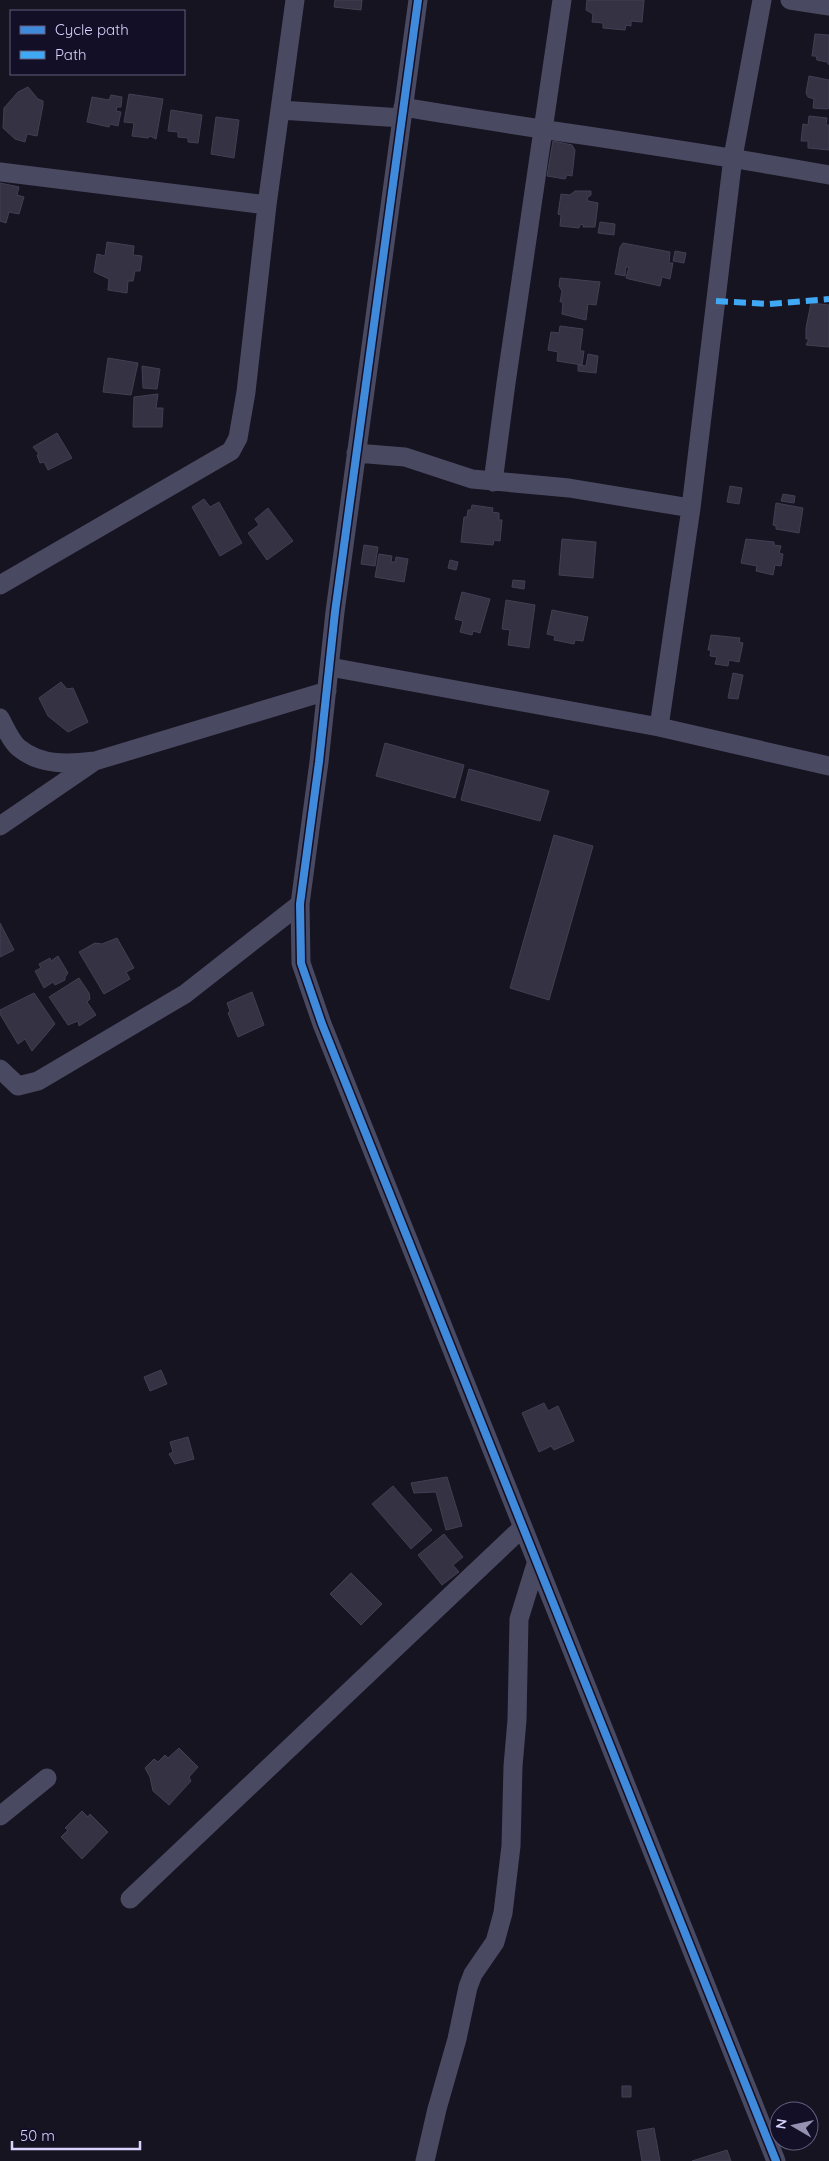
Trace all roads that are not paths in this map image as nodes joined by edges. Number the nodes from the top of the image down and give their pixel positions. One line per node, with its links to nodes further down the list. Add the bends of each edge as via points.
1 (295, 0): 7 (street)
2 (418, 0): 8 (street)
3 (562, 0): 9 (street)
4 (762, 0): 10 (street)
5 (790, 0): 6 (street)
6 (829, 6)
7 (280, 110): 8 (street); 13 (street)
8 (403, 112): 9 (street); 14 (street)
9 (542, 130): 10 (street); 15 (street)
10 (733, 157): 12 (street); 16 (street)
11 (0, 172): 13 (street)
12 (829, 175)
13 (267, 205): 17 (street, via 246,392 238,438 231,451)
14 (356, 453): 15 (street, via 405,457 472,479); 18 (street)
15 (493, 482): 16 (street, via 568,488)
16 (692, 508): 21 (street)
17 (0, 585)
18 (330, 667): 19 (street); 21 (street)
19 (327, 691): 22 (street); 25 (street)
20 (0, 718): 22 (street, via 17,748 40,760 66,764)
21 (659, 727): 23 (street)
22 (95, 761): 24 (street)
23 (829, 766)
24 (0, 826)
25 (300, 904): 26 (street, via 185,994 38,1081 18,1086); 27 (street, via 301,963 322,1024)
26 (0, 1069)
27 (522, 1528): 28 (street); 31 (street)
28 (536, 1564): 32 (street, via 518,1619 511,1846 503,1913 495,1942 468,1987); 33 (street)
29 (47, 1778): 30 (street)
30 (0, 1816)
31 (130, 1899)
32 (425, 2161)
33 (776, 2161)

